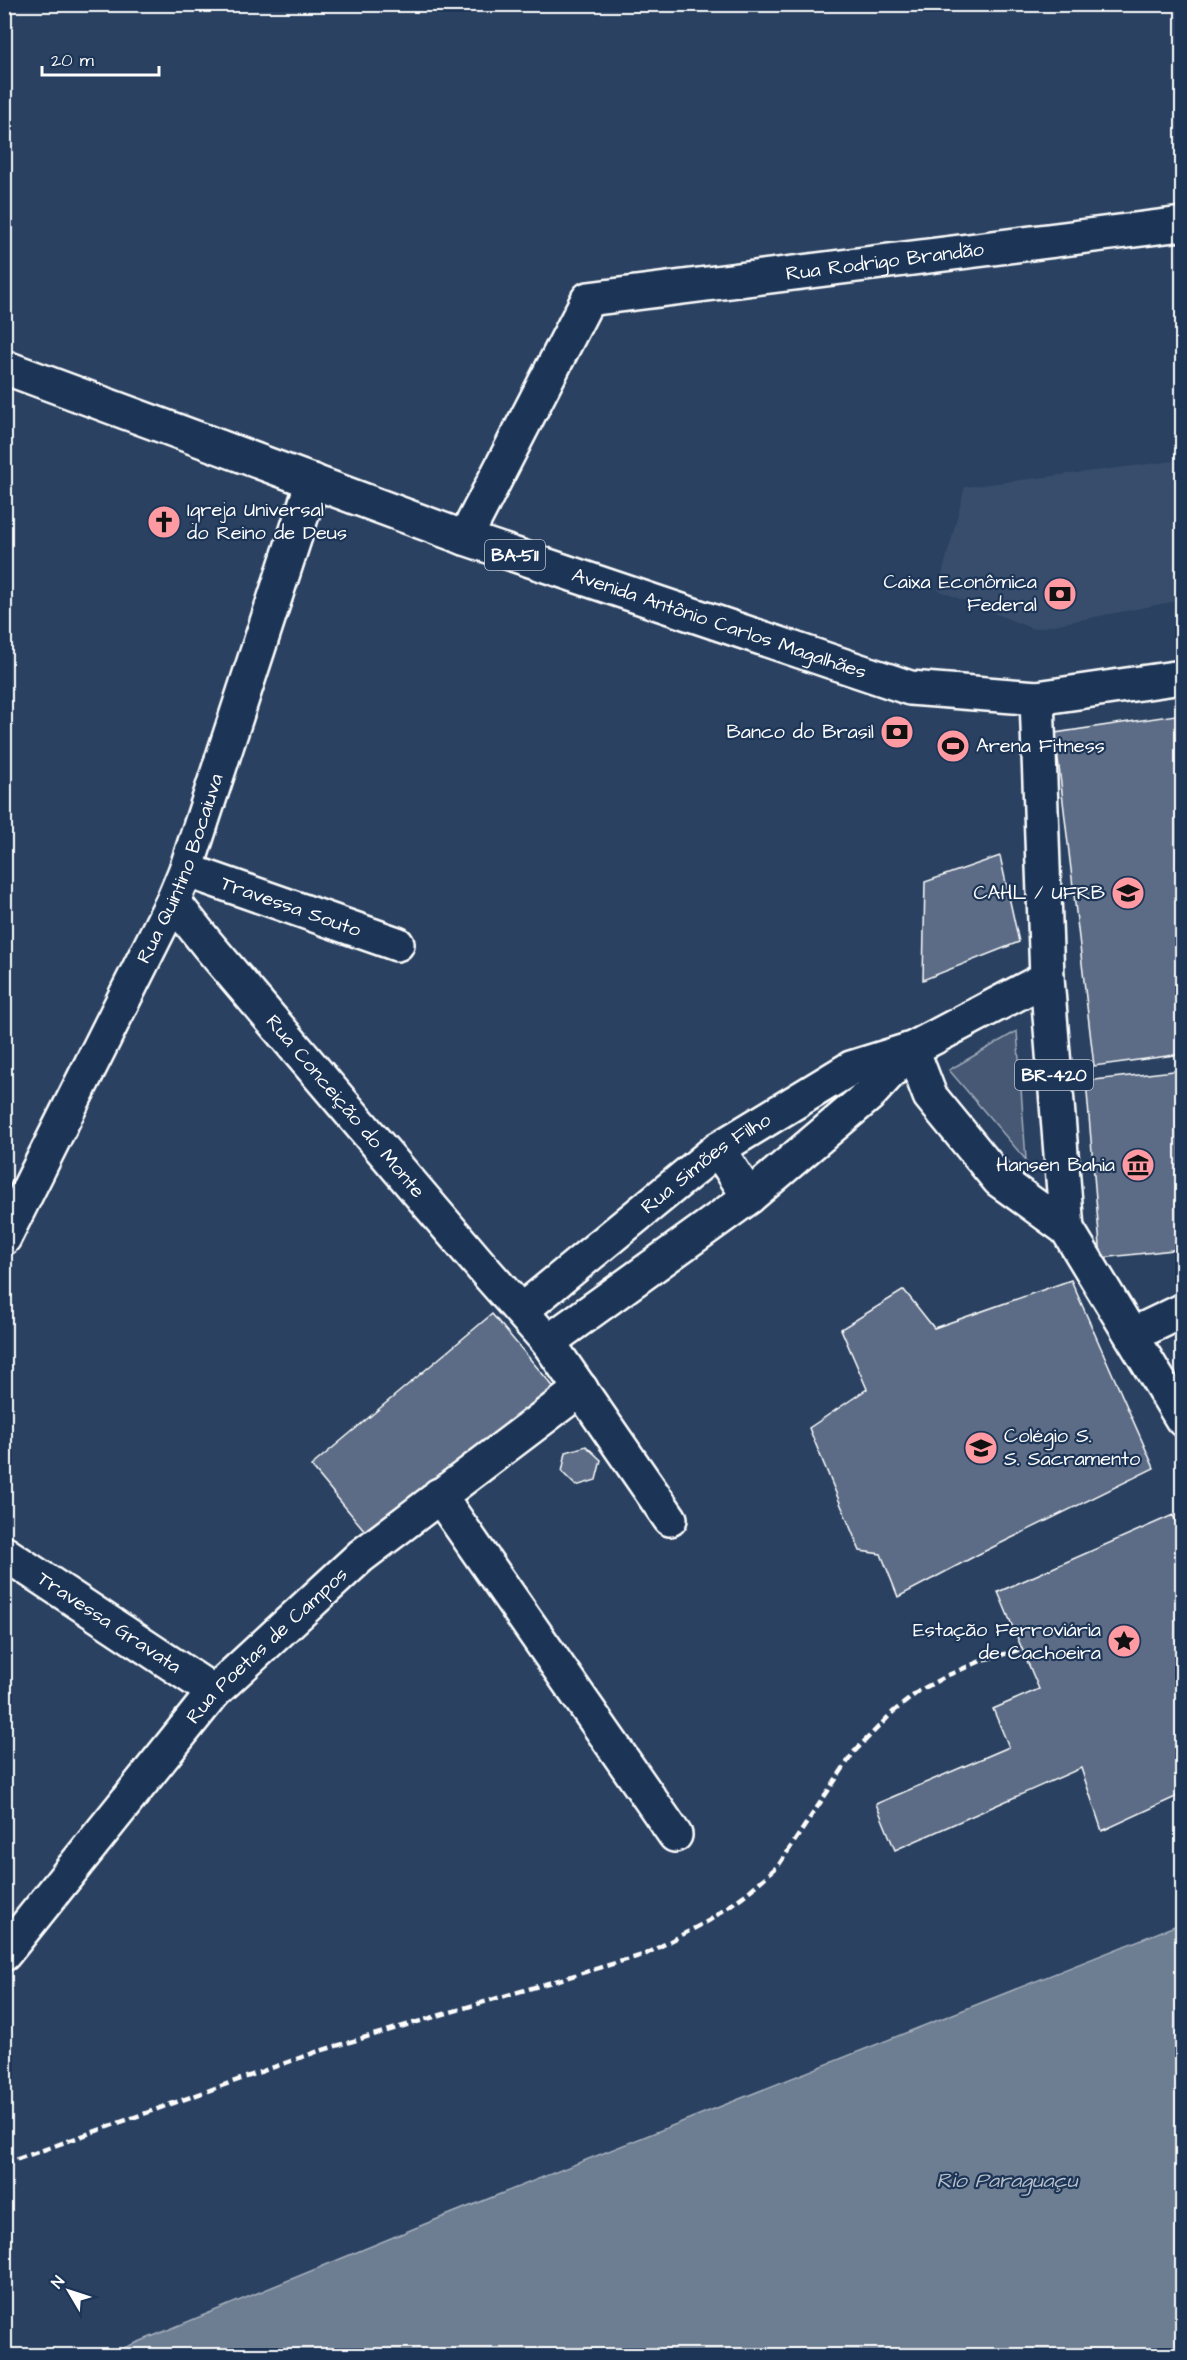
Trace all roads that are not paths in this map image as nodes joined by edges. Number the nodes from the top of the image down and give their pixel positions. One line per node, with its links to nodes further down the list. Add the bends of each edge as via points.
1 (1182, 224): 4 (street, Rua Rodrigo Brandão, via 588,299)
2 (4, 367): 3 (street, Avenida Antônio Carlos Magalhães / BA-511)
3 (312, 481): 4 (street, Avenida Antônio Carlos Magalhães / BA-511); 7 (street, Rua Quintino Bocaiuva)
4 (465, 538): 6 (street, Avenida Antônio Carlos Magalhães / BA-511, via 910,688)
5 (1182, 677): 6 (street, Avenida Antônio Carlos Magalhães)
6 (1037, 698): 10 (street, BR-420)
7 (186, 870): 8 (street, Rua Quintino Bocaiuva); 9 (street, Travessa Souto)
8 (173, 901): 15 (street, Rua Quintino Bocaiuva); 16 (street, Rua Conceição do Monte)
9 (397, 944)
10 (1047, 978): 11 (street, Rua Simões Filho); 14 (street, BR-420)
11 (912, 1049): 12 (street, Rua Simões Filho, via 851,1068); 13 (street, Rua Simões Filho, via 869,1095); 14 (street, via 930,1096 999,1180)
12 (718, 1149): 13 (street); 16 (street, Rua Simões Filho)
13 (749, 1197): 19 (street, Rua Simões Filho)
14 (1067, 1229): 18 (street, BR-420)
15 (4, 1238)
16 (521, 1311): 19 (street, Rua Conceição do Monte)
17 (1182, 1311): 18 (street)
18 (1131, 1335): 21 (street, BR-420)
19 (548, 1342): 20 (street, Rua Conceição do Monte)
20 (580, 1389): 22 (street, Rua Poetas de Campos); 23 (street, Rua Conceição do Monte)
21 (1182, 1419)
22 (439, 1495): 25 (street, Rua Poetas de Campos, via 361,1556); 26 (street)
23 (670, 1519)
24 (4, 1552): 25 (street, Travessa Gravata)
25 (214, 1692): 27 (street, Rua Poetas de Campos)
26 (675, 1834)
27 (4, 1954)

